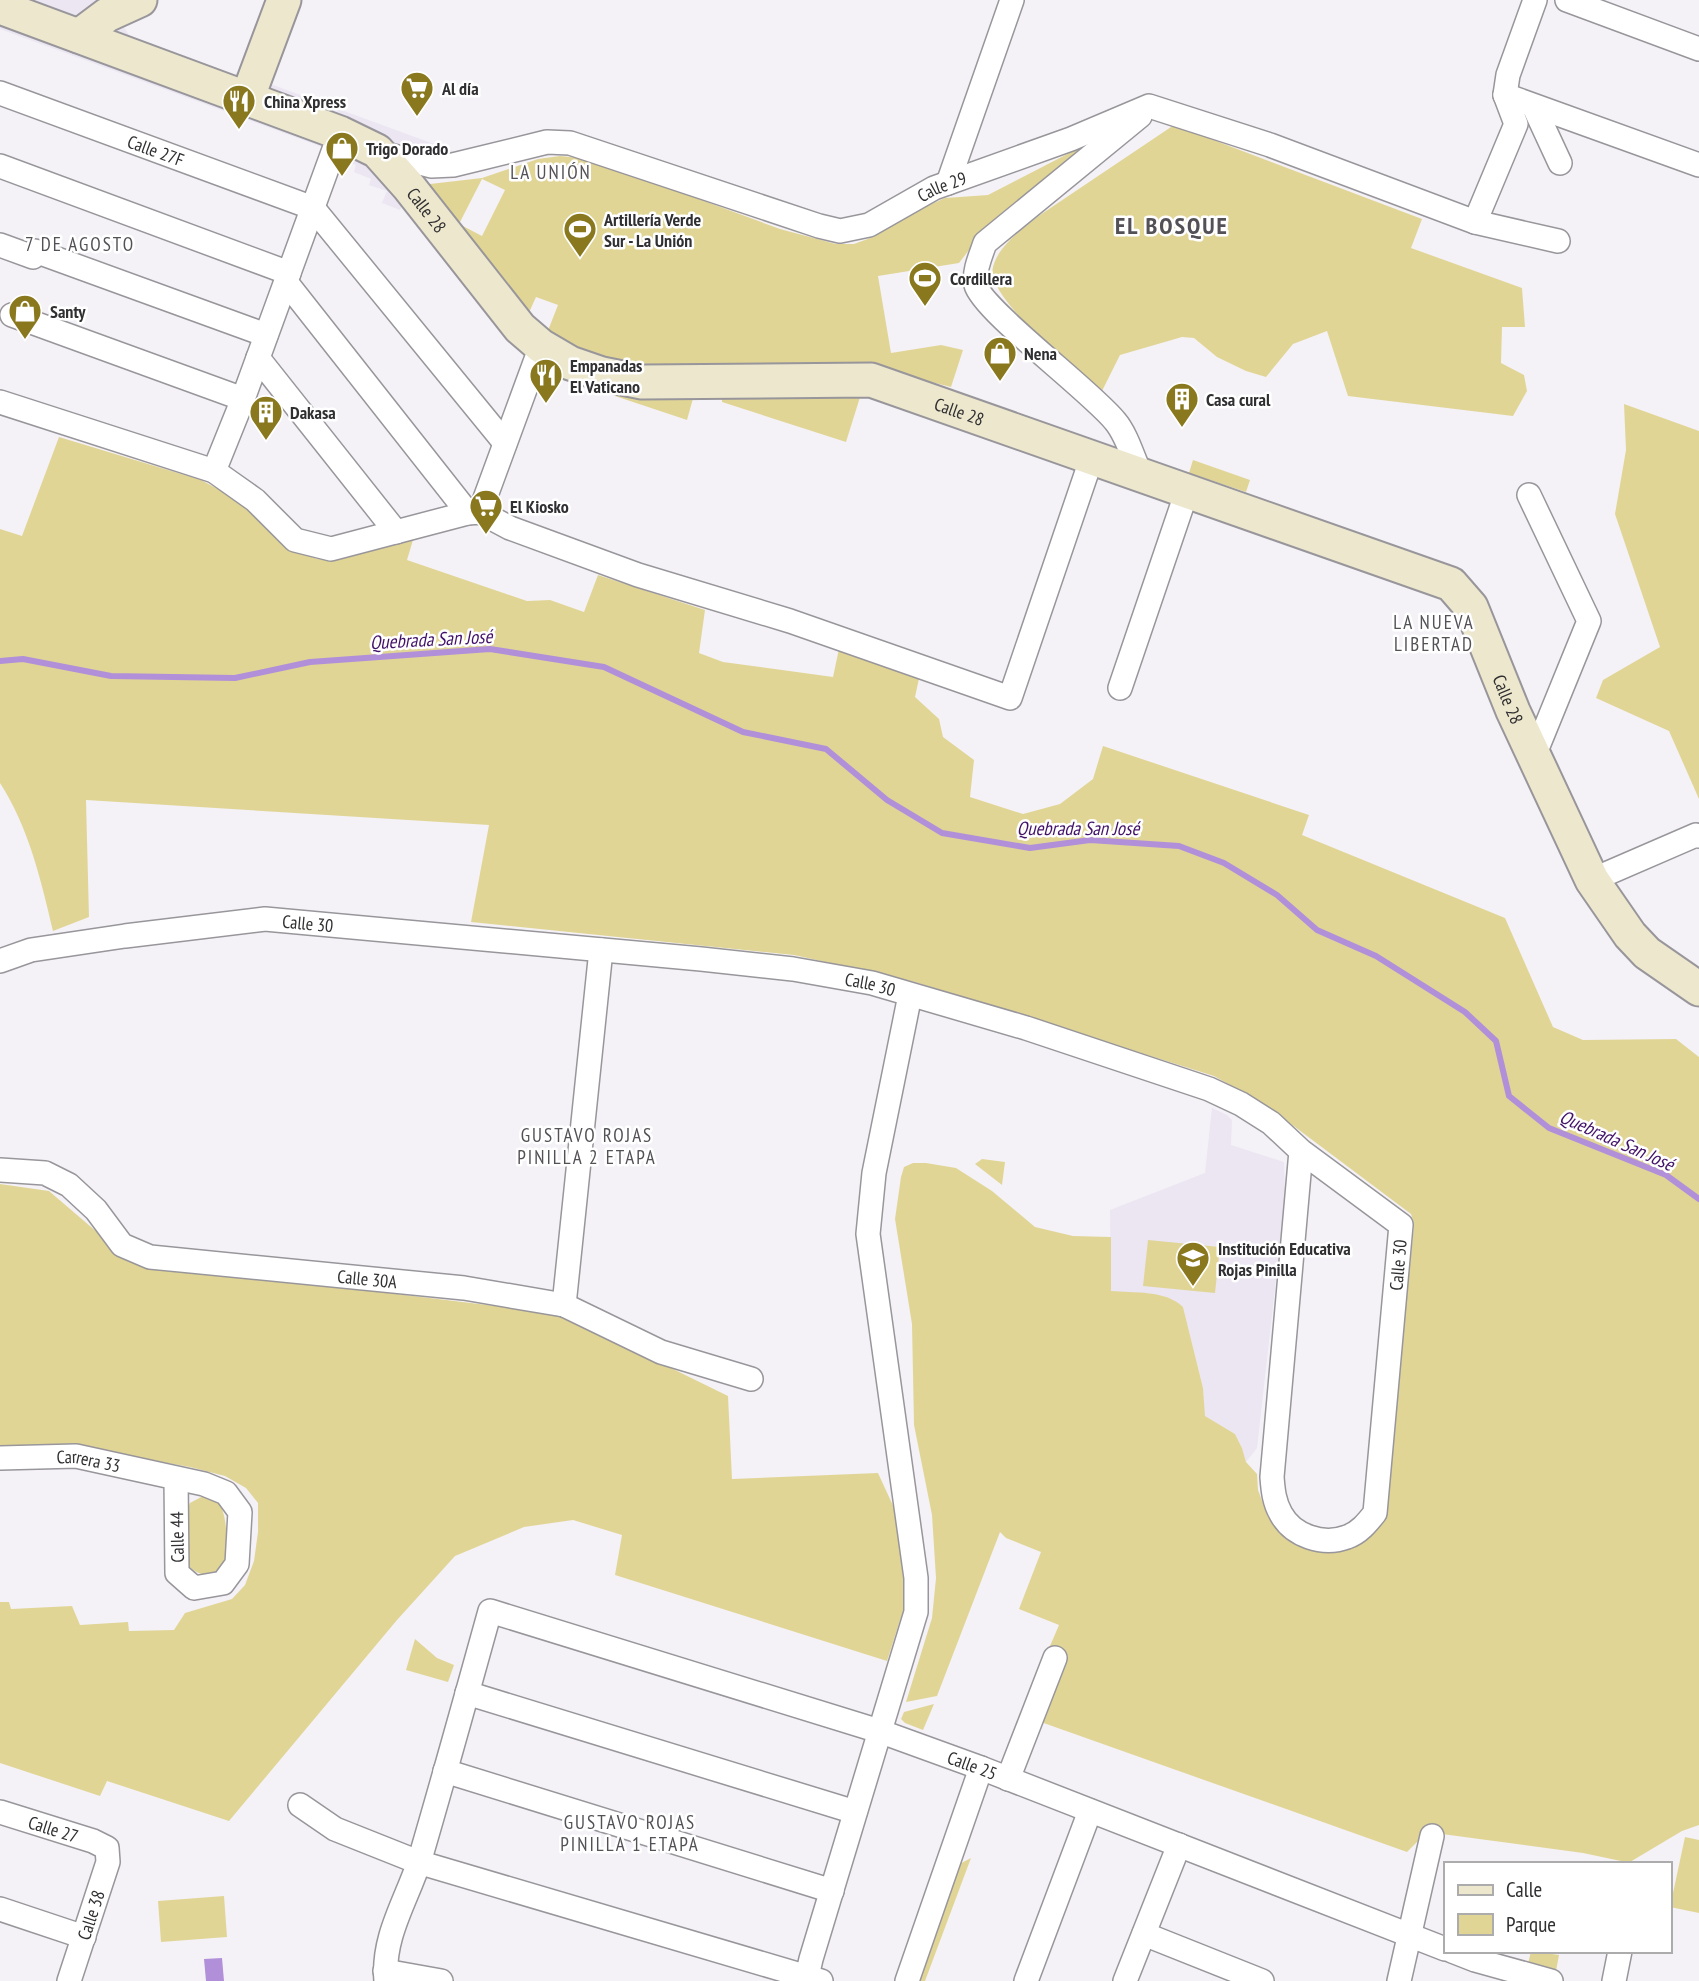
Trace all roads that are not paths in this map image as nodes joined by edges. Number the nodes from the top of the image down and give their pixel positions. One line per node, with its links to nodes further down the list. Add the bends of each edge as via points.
1 (140, 0): 7 (street, via 107,15)
2 (284, 0): 11 (street)
3 (1012, 0): 19 (street)
4 (1535, 0): 10 (street)
5 (1567, 0): 8 (street)
6 (0, 7): 7 (street, Calle 28)
7 (79, 36): 11 (street, Calle 28)
8 (1699, 49)
9 (0, 93): 20 (street, Calle 27F)
10 (1505, 95): 13 (street); 21 (street, via 1516,124)
11 (247, 99): 14 (street, Calle 28)
12 (1149, 106): 19 (street, Calle 29); 21 (street, via 1270,145); 34 (street, via 985,243 976,285 988,305 1117,422)
13 (1534, 107): 15 (street); 16 (street)
14 (340, 133): 18 (street, Calle 28); 20 (street)
15 (1560, 163)
16 (1699, 165)
17 (0, 166): 24 (street)
18 (420, 176): 19 (street, Calle 29, via 547,142 570,143 840,231 869,225); 27 (street, Calle 28, via 520,328)
19 (948, 183)
20 (313, 208): 24 (street); 31 (street)
21 (1475, 222): 22 (street)
22 (1558, 241)
23 (0, 245): 26 (street)
24 (287, 277): 26 (street); 37 (street)
25 (12, 316): 29 (street)
26 (266, 335): 28 (street)
27 (541, 346): 31 (street); 32 (street, Calle 28, via 570,363 642,383 871,380)
28 (258, 358): 29 (street); 38 (street)
29 (243, 399): 33 (street)
30 (0, 402): 33 (street)
31 (505, 443): 37 (street)
32 (1092, 457): 34 (street, Calle 28); 37 (street, via 1010,698 790,621 638,575)
33 (214, 471): 38 (street, via 255,500 295,540 331,549)
34 (1141, 475): 35 (street, Calle 28)
35 (1186, 491): 39 (street); 40 (street, Calle 28, via 1451,584 1471,607)
36 (1529, 495): 40 (street, via 1589,621)
37 (474, 512): 38 (street)
38 (396, 532)
39 (1120, 688)
40 (1534, 756): 42 (street, Calle 28)
41 (1699, 836): 42 (street)
42 (1592, 880): 45 (street, Calle 28, via 1647,953)
43 (601, 950): 44 (street, Calle 30, via 265,919 31,950); 46 (street, Calle 30, via 793,969); 49 (street)
44 (0, 961)
45 (1699, 989)
46 (910, 995): 47 (street, Calle 30, via 1209,1089 1271,1123); 56 (street, via 874,1173 868,1234 916,1578 916,1612)
47 (1301, 1151): 47 (street, Calle 30, via 1401,1225 1375,1513 1347,1537 1329,1541 1310,1538 1281,1516 1272,1477)
48 (0, 1170): 49 (street, Calle 30A, via 45,1173 69,1185 96,1210 122,1245 149,1257 464,1288)
49 (564, 1305): 50 (street, Calle 30A, via 661,1352)
50 (751, 1380)
51 (0, 1458): 52 (street, Carrera 33, via 76,1456)
52 (176, 1478): 53 (street, Calle 44, via 177,1573); 53 (street, Carrera 33, via 226,1493 240,1512 237,1564 223,1583)
53 (194, 1588)
54 (1055, 1658): 59 (street)
55 (467, 1693): 56 (street, Calle 25, via 490,1611); 58 (street); 63 (street)
56 (879, 1731): 57 (street, Calle 25); 63 (street)
57 (981, 1768): 59 (street, Calle 25); 80 (street)
58 (445, 1771): 67 (street); 68 (street)
59 (1008, 1779): 61 (street, Calle 25)
60 (300, 1805): 67 (street, via 335,1829)
61 (1090, 1811): 65 (street, Calle 25); 81 (street)
62 (0, 1812): 66 (street, Calle 27)
63 (856, 1812): 68 (street)
64 (1432, 1836): 71 (street)
65 (1179, 1845): 70 (street); 71 (street, Calle 25)
66 (107, 1848): 72 (street, Calle 38, via 108,1862)
67 (418, 1862): 76 (street, via 391,1932); 77 (street)
68 (832, 1891): 77 (street, via 811,1959)
69 (0, 1909): 72 (street)
70 (1144, 1934): 82 (street); 83 (street)
71 (1409, 1934): 73 (street, Calle 25); 84 (street)
72 (84, 1937): 78 (street, Calle 38)
73 (1444, 1949)
74 (1457, 1953): 85 (street)
75 (1620, 1953): 86 (street)
76 (385, 1976): 79 (street)
77 (812, 1980)
78 (69, 1981)
79 (441, 1981)
80 (907, 1981)
81 (1026, 1981)
82 (1125, 1981)
83 (1262, 1981)
84 (1399, 1981)
85 (1551, 1981)
86 (1614, 1981)

